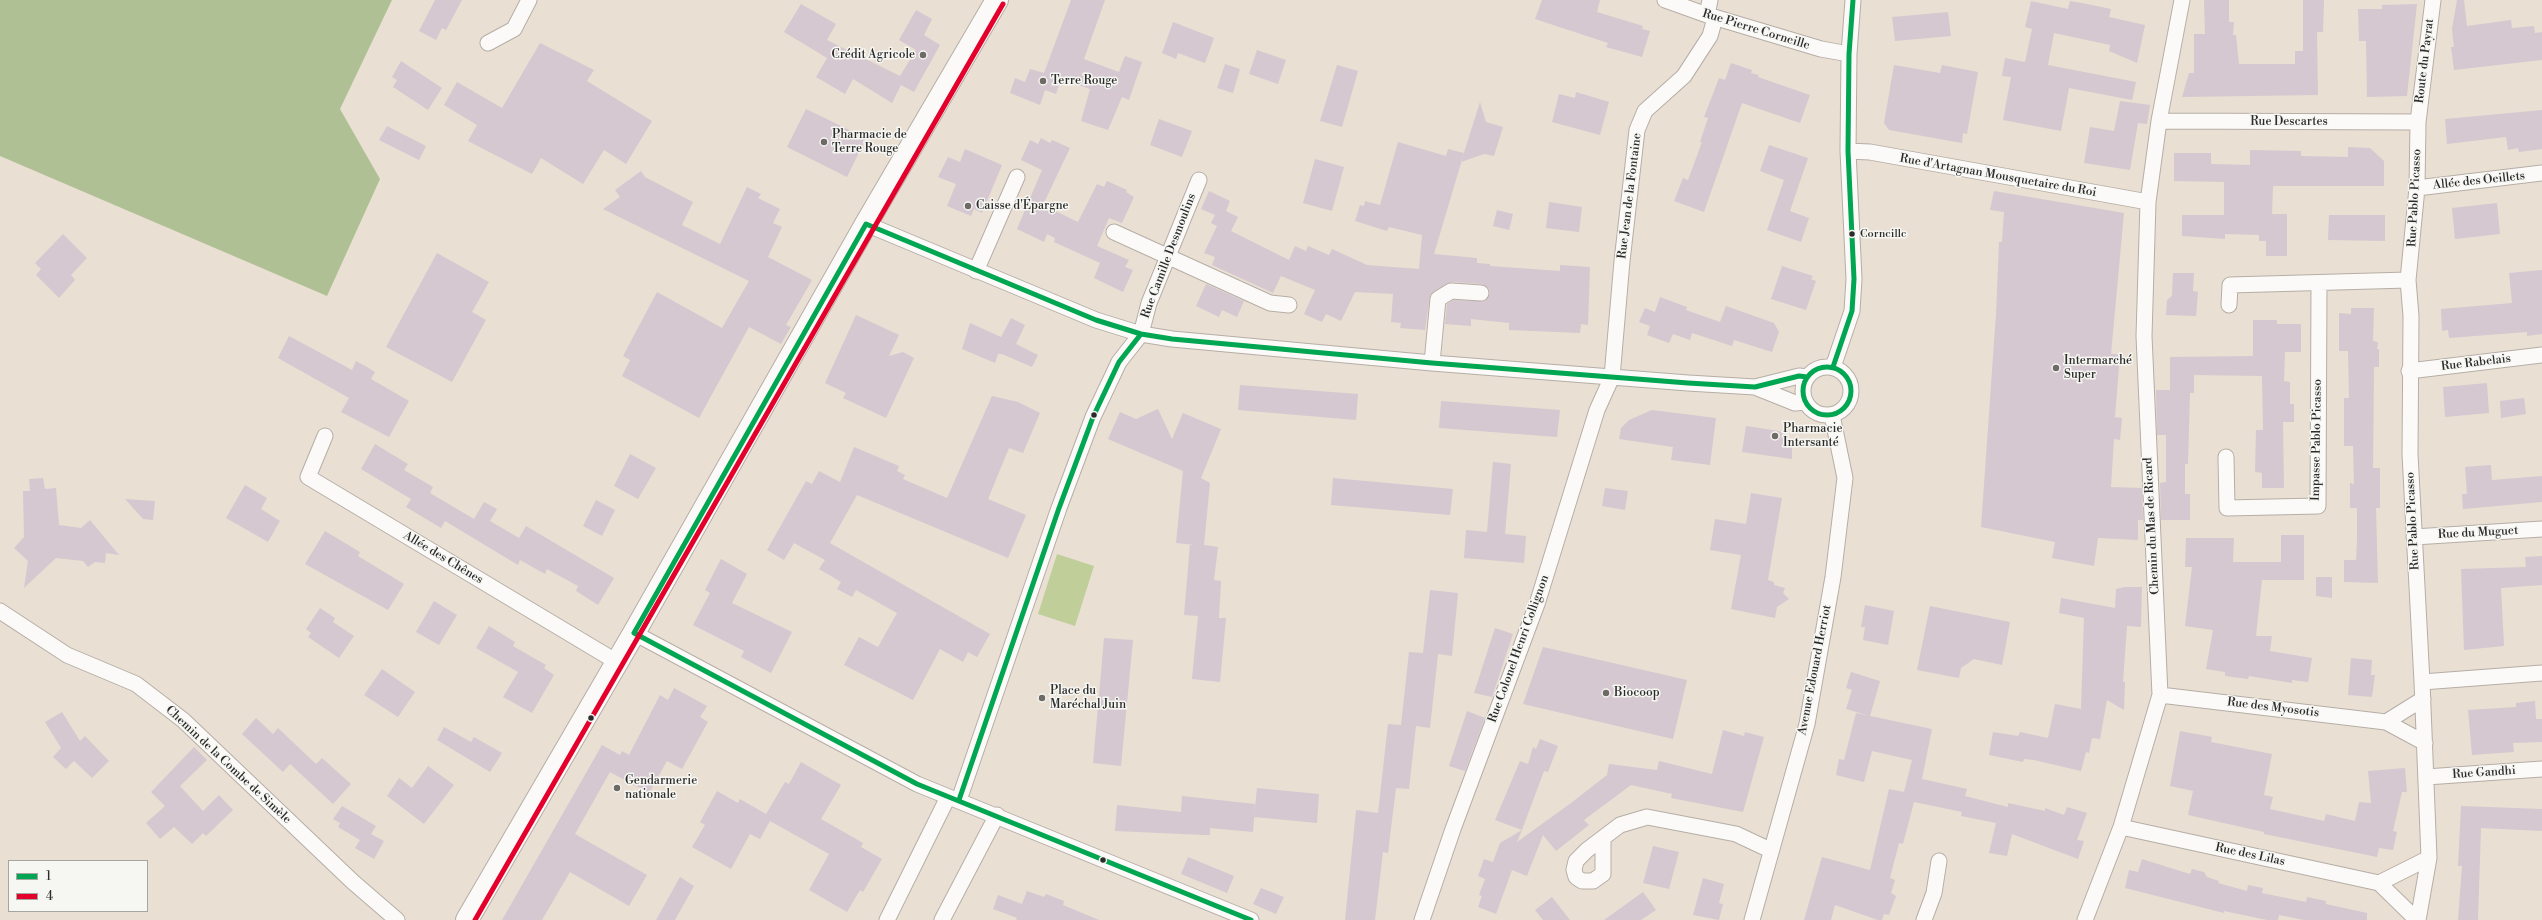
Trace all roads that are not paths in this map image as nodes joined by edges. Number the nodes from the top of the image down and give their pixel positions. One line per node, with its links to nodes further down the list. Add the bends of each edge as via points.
1 (529, 0): 9 (street, via 514,29)
2 (1665, 0): 8 (street, Rue Pierre Corneille)
3 (1710, 0): 8 (street, Rue Jean de la Fontaine)
4 (1853, 0): 10 (street)
5 (2182, 0): 11 (street, Chemin du Mas de Ricard)
6 (2433, 0): 12 (street, Route du Payrat)
7 (991, 2): 19 (main road)
8 (1711, 16): 10 (street, Rue Pierre Corneille, via 1821,49); 33 (street, Rue Jean de la Fontaine, via 1710,36 1684,76 1644,110 1637,130)
9 (488, 42)
10 (1849, 54): 13 (street)
11 (2159, 121): 12 (street, Rue Descartes); 18 (street, Chemin du Mas de Ricard)
12 (2418, 122): 17 (street, Rue Pablo Picasso)
13 (1848, 151): 18 (street, Rue d'Artagnan Mousquetaire du Roi, via 1870,152); 31 (street, via 1853,237 1852,311)
14 (2542, 173): 17 (street, Allée des Oeillets)
15 (1017, 177): 22 (street)
16 (1199, 180): 21 (street, Rue Camille Desmoulins)
17 (2417, 188): 23 (street, Rue Pablo Picasso)
18 (2148, 202): 47 (street, Chemin du Mas de Ricard, via 2144,336)
19 (866, 224): 22 (street); 43 (main road)
20 (1114, 232): 21 (street)
21 (1168, 255): 26 (street, via 1270,303); 28 (street, Rue Camille Desmoulins, via 1149,303)
22 (976, 271): 28 (street, via 1096,320)
23 (2408, 280): 24 (street); 32 (street, Rue Pablo Picasso)
24 (2319, 284): 27 (street, via 2230,285); 39 (street, Impasse Pablo Picasso, via 2318,506 2227,508)
25 (1481, 293): 30 (street, via 1450,291 1438,299)
26 (1289, 305)
27 (2229, 305)
28 (1141, 334): 30 (street, via 1172,339); 53 (street, Rue Camille Desmoulins, via 1118,362 1094,417)
29 (2542, 355): 32 (street, Rue Rabelais)
30 (1432, 362): 33 (street)
31 (1833, 367): 34 (street, via 1814,370); 37 (street, via 1846,375 1852,388 1851,398 1844,410)
32 (2409, 371): 41 (street, Rue Pablo Picasso)
33 (1612, 377): 35 (street); 66 (street, Rue Colonel Henri Collignon, via 1597,410 1537,604)
34 (1807, 377): 35 (street, via 1799,376); 36 (street, via 1803,390)
35 (1755, 386): 36 (street, via 1795,403)
36 (1805, 402): 37 (street, via 1812,411)
37 (1832, 415): 57 (street, Avenue Edouard Herriot, via 1845,478 1833,577 1807,724)
38 (325, 436): 44 (street, Allée des Chênes, via 308,477)
39 (2226, 458)
40 (2542, 529): 41 (street, Rue du Muguet)
41 (2414, 536): 46 (street, Rue Pablo Picasso)
42 (0, 612): 61 (street, Chemin de la Combe de Simèle, via 67,655 136,684 183,720 353,882)
43 (634, 633): 44 (main road); 53 (street, via 917,784)
44 (617, 662): 62 (main road)
45 (2542, 673): 46 (street)
46 (2422, 682): 48 (street, Rue Pablo Picasso)
47 (2160, 695): 49 (street, Rue des Myosotis); 55 (street, Chemin du Mas de Ricard)
48 (2423, 699): 49 (street); 50 (street, Rue Pablo Picasso)
49 (2386, 722): 50 (street, Rue des Myosotis)
50 (2424, 743): 52 (street, Rue Pablo Picasso)
51 (2542, 769): 52 (street, Rue Gandhi)
52 (2426, 777): 58 (street, Rue Pablo Picasso)
53 (953, 798): 54 (street); 63 (street)
54 (996, 815): 64 (street); 65 (street)
55 (2121, 827): 60 (street, Rue des Lilas); 69 (street, Chemin du Mas de Ricard)
56 (1603, 840): 57 (street, via 1620,825 1647,817 1736,834)
57 (1770, 850): 67 (street, Avenue Edouard Herriot)
58 (2429, 858): 60 (street); 70 (street, Rue Pablo Picasso)
59 (1939, 861): 68 (street, via 1934,893)
60 (2379, 883): 70 (street)
61 (398, 920)
62 (467, 920)
63 (887, 920)
64 (942, 920)
65 (1251, 920)
66 (1422, 920)
67 (1752, 920)
68 (1924, 920)
69 (2085, 920)
70 (2417, 920)

